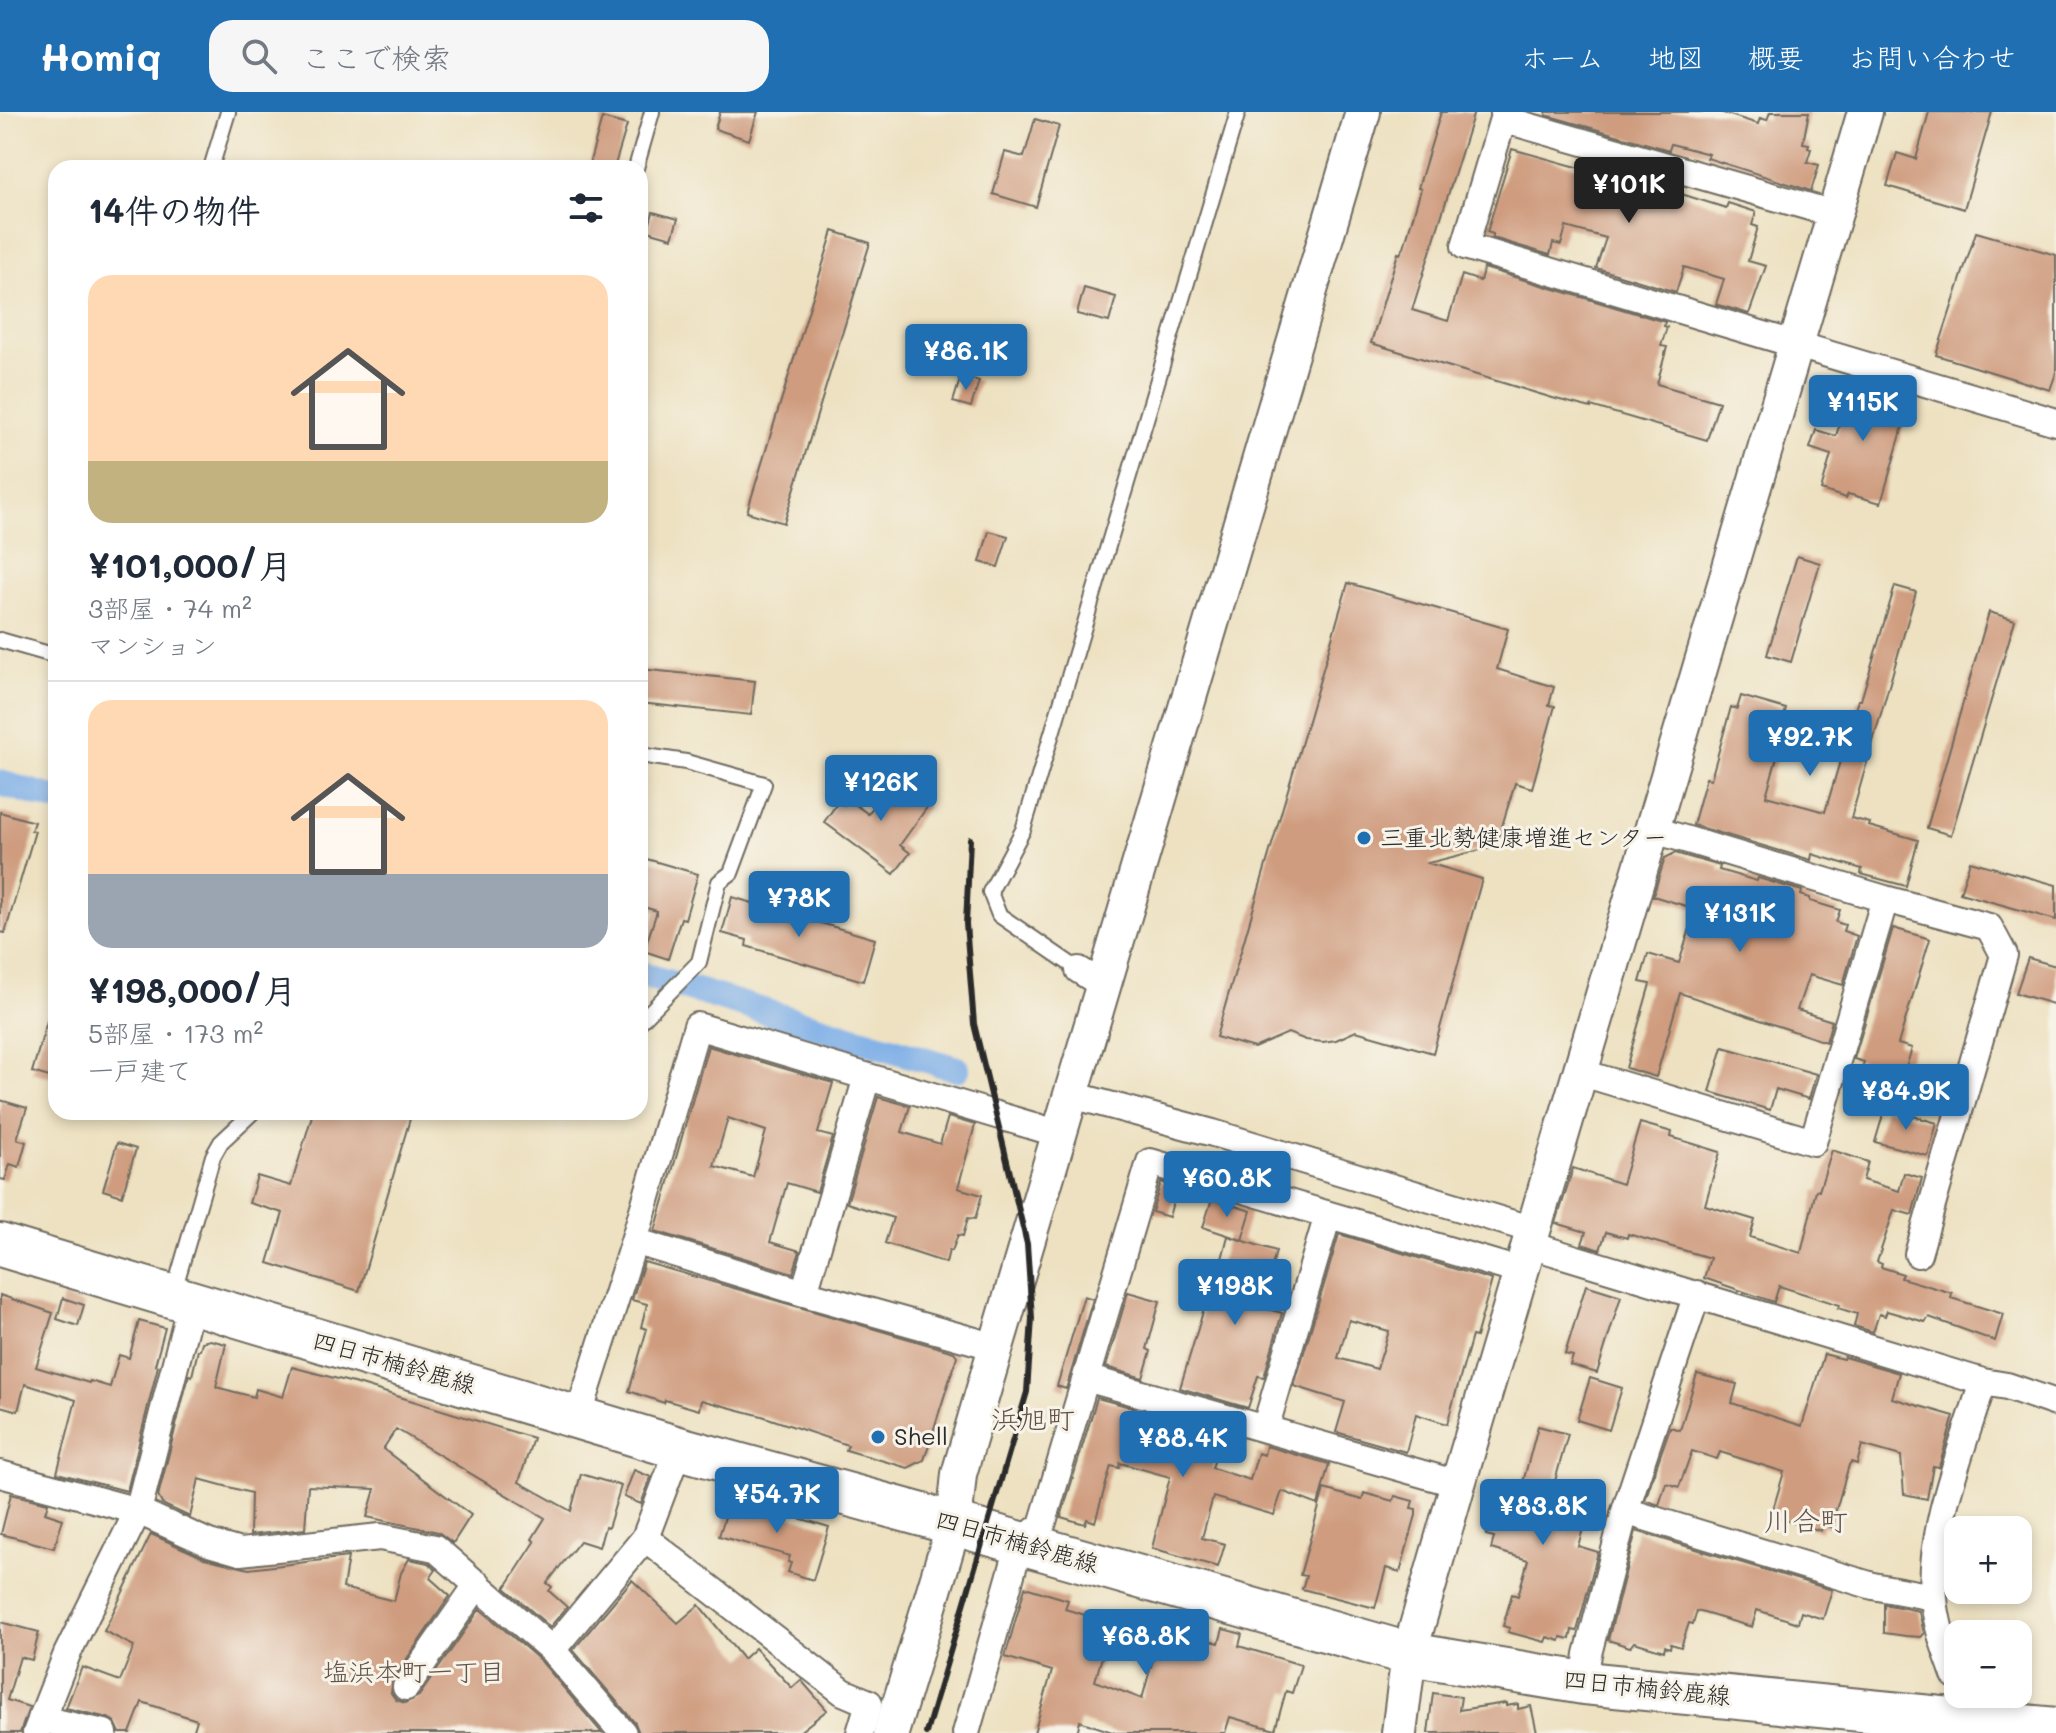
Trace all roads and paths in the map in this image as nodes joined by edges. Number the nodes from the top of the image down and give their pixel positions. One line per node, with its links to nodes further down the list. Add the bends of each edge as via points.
1 (228, 112): 7 (lane)
2 (652, 112): 8 (lane)
3 (1238, 112): 17 (lane, via 1023,830 990,892 999,915)
4 (1363, 112): 17 (street)
5 (1865, 112): 9 (street)
6 (1504, 116): 9 (street); 10 (street, via 1465,246)
7 (213, 160)
8 (638, 160)
9 (1834, 214): 10 (street)
10 (1796, 345): 11 (street); 15 (street)
11 (2056, 422)
12 (0, 640): 13 (lane)
13 (48, 654)
14 (648, 756): 18 (lane, via 764,784 731,873 719,882 699,962)
15 (1651, 829): 16 (street); 19 (street)
16 (1885, 899): 19 (street, via 1813,1142); 28 (street, via 1989,927 2004,955)
17 (1091, 977): 21 (street)
18 (648, 1013)
19 (1579, 1072): 27 (street)
20 (867, 1077): 23 (street); 25 (street, via 697,1026); 29 (street)
21 (1072, 1095): 23 (street); 27 (street, via 1213,1133)
22 (244, 1120): 31 (lane, via 213,1156)
23 (1060, 1134): 32 (street)
24 (1328, 1215): 27 (street); 33 (street, via 1150,1162); 37 (street)
25 (634, 1241): 29 (street); 36 (street)
26 (0, 1245): 31 (main road, 四日市楠鈴鹿線)
27 (1526, 1248): 30 (street); 40 (street)
28 (1918, 1254)
29 (804, 1293): 32 (street)
30 (1697, 1294): 34 (street); 42 (street)
31 (182, 1300): 36 (main road, 四日市楠鈴鹿線); 41 (street)
32 (996, 1347): 43 (street, via 959,1474)
33 (1086, 1378): 37 (street); 45 (street, via 1042,1525)
34 (1983, 1382): 35 (street); 47 (street, via 1937,1540)
35 (2056, 1403)
36 (578, 1417): 38 (main road, 四日市楠鈴鹿線)
37 (1265, 1429): 40 (street)
38 (679, 1448): 43 (main road, 四日市楠鈴鹿線); 44 (street)
39 (0, 1474): 41 (street)
40 (1458, 1484): 50 (street)
41 (138, 1511): 46 (street, via 240,1552 380,1537 422,1545 435,1548); 53 (street, via 67,1654)
42 (1625, 1511): 47 (street, via 1873,1586); 51 (street)
43 (954, 1524): 45 (main road, 四日市楠鈴鹿線); 58 (street)
44 (645, 1538): 49 (street); 57 (street, via 843,1692 869,1703)
45 (1020, 1543): 50 (main road, 四日市楠鈴鹿線); 59 (street)
46 (478, 1584): 49 (street); 52 (street)
47 (1933, 1597): 48 (street)
48 (1944, 1645)
49 (552, 1650): 56 (street)
50 (1409, 1654): 51 (main road, 四日市楠鈴鹿線); 60 (street)
51 (1584, 1683): 54 (main road, 四日市楠鈴鹿線)
52 (406, 1687)
53 (39, 1726): 55 (street)
54 (2056, 1729)
55 (104, 1733)
56 (623, 1733)
57 (860, 1733)
58 (891, 1733)
59 (966, 1733)
60 (1399, 1733)

